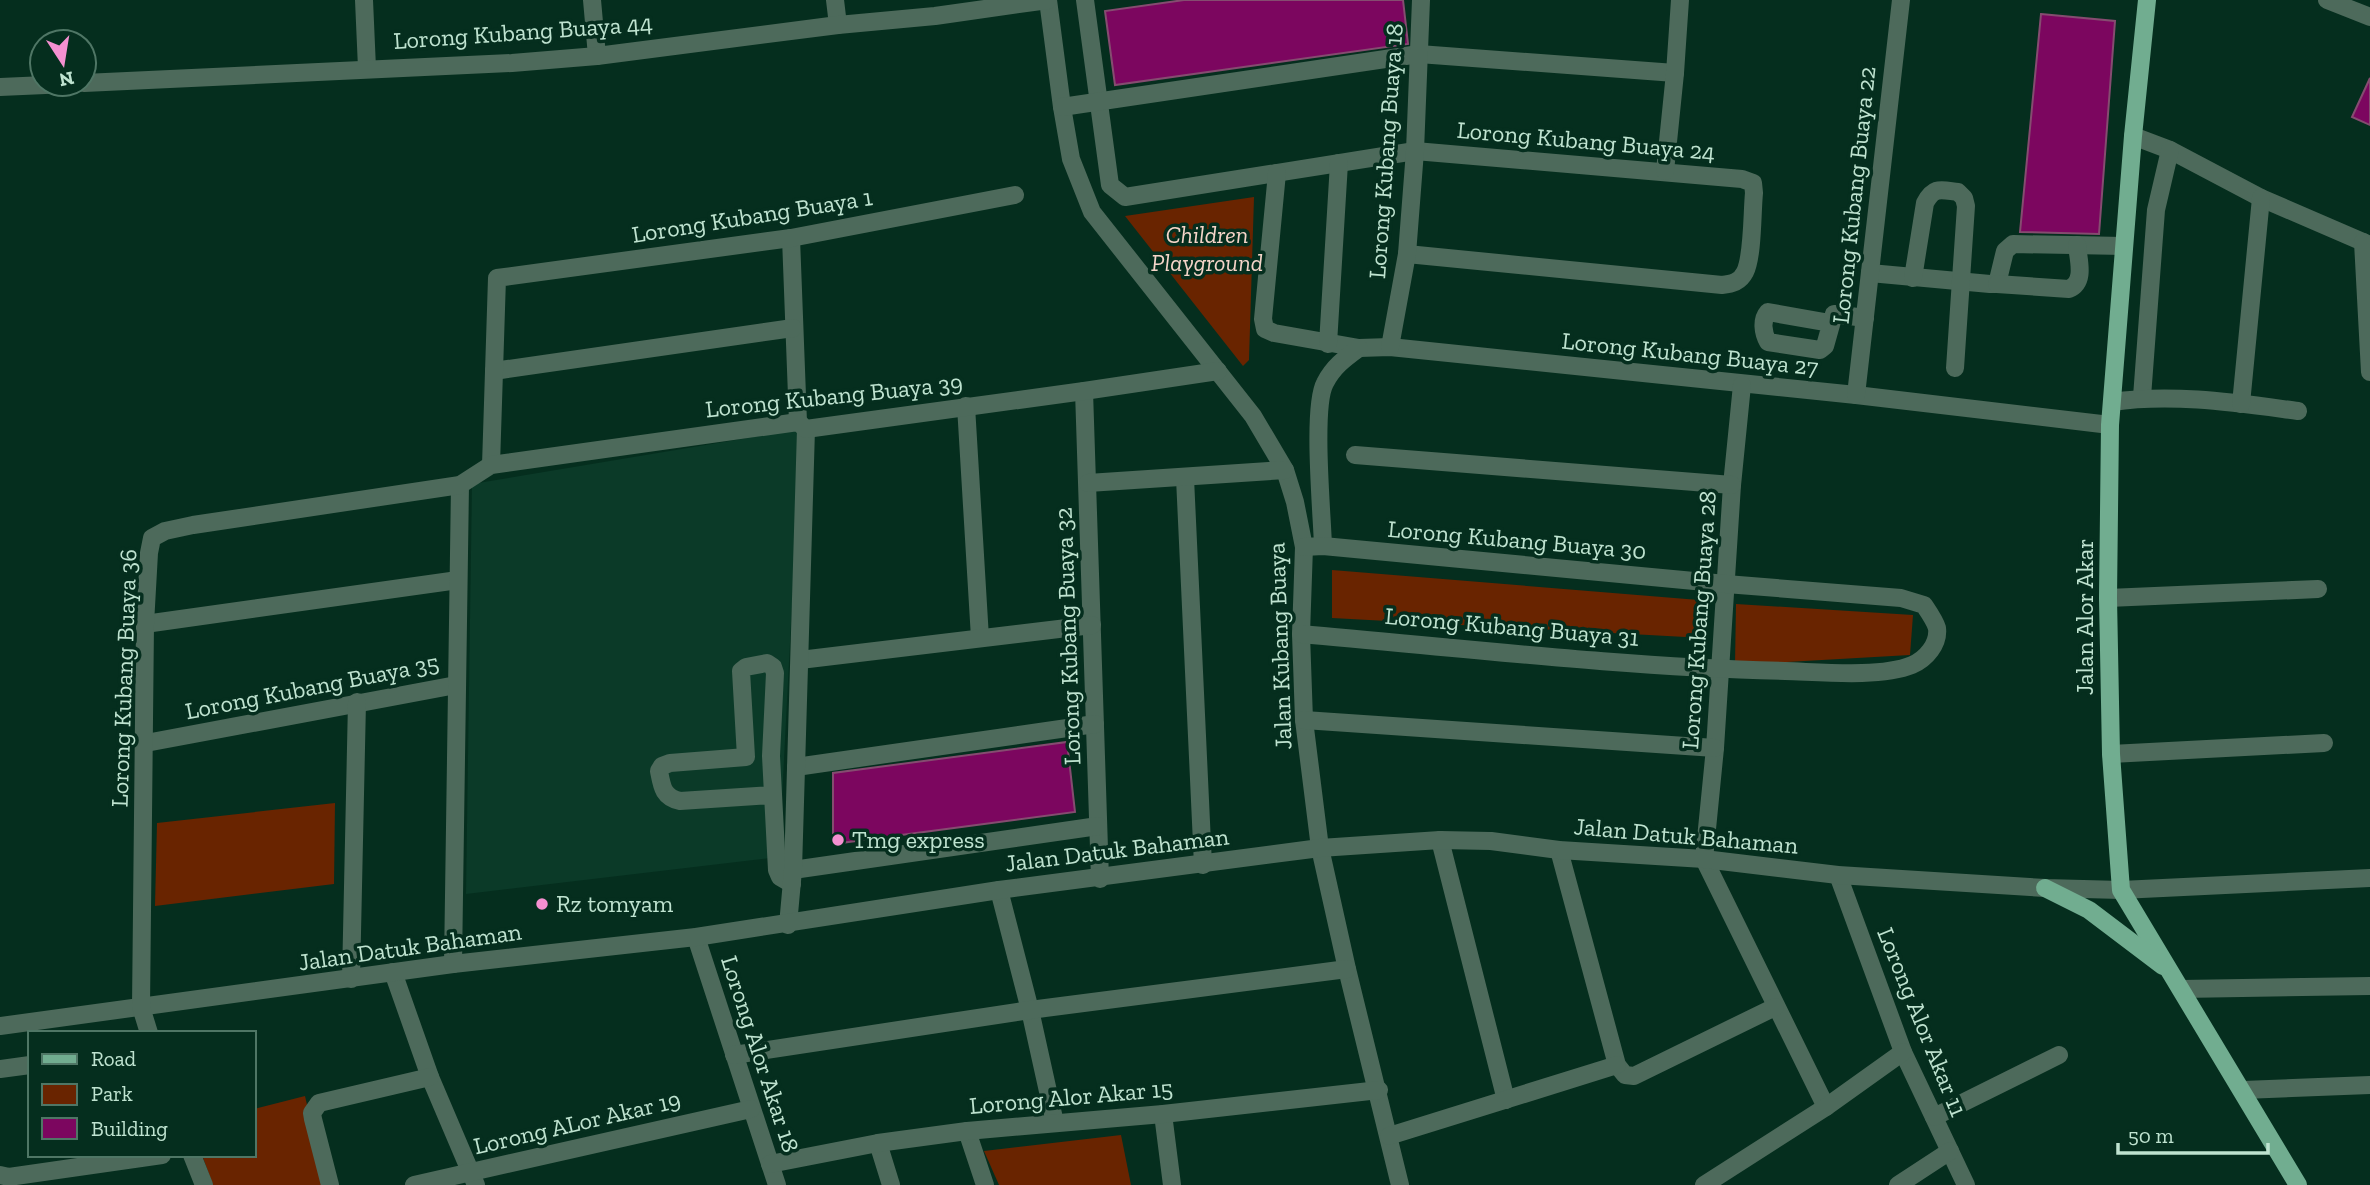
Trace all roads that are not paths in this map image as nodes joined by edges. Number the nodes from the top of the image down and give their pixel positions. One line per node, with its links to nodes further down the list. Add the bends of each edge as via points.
1 (364, 0): 16 (street)
2 (592, 0): 15 (street)
3 (835, 0): 13 (street)
4 (1048, 0): 11 (street, Lorong Kubang Buaya 44); 22 (street, Jalan Kubang Buaya)
5 (1085, 0): 21 (street)
6 (1421, 0): 14 (street, Lorong Kubang Buaya 18)
7 (1680, 0): 17 (street)
8 (1901, 0): 38 (street, Lorong Kubang Buaya 22)
9 (2147, 0): 23 (main road, Jalan Alor Akar)
10 (2326, 0): 12 (street)
11 (934, 8): 13 (street, Lorong Kubang Buaya 44)
12 (2370, 17)
13 (838, 25): 15 (street, Lorong Kubang Buaya 44)
14 (1419, 54): 17 (street); 21 (street); 25 (street, Lorong Kubang Buaya 18)
15 (597, 56): 16 (street, Lorong Kubang Buaya 44)
16 (368, 68): 18 (street, Lorong Kubang Buaya 44)
17 (1675, 73): 27 (street)
18 (98, 82)
19 (28, 86): 20 (street)
20 (0, 87)
21 (1098, 102): 22 (street); 28 (street, Lorong Kubang Buaya 24, via 1110,185 1125,197)
22 (1062, 107): 49 (street, Jalan Kubang Buaya, via 1071,159 1092,212)
23 (2133, 136): 24 (street); 31 (main road, Jalan Alor Akar)
24 (2171, 150): 30 (street); 32 (street)
25 (1415, 151): 26 (street, Lorong Kubang Buaya 24); 27 (street, Lorong Kubang Buaya 24); 37 (street, Lorong Kubang Buaya 18)
26 (1339, 163): 28 (street, Lorong Kubang Buaya 24); 45 (street)
27 (1665, 171): 37 (street, Lorong Kubang Buaya 24, via 1753,183 1747,264 1739,280 1731,285)
28 (1277, 173): 45 (street, Lorong Kubang Buaya 27, via 1265,329)
29 (1015, 195): 33 (street, Lorong Kubang Buaya 1)
30 (2261, 198): 34 (street); 57 (street)
31 (2128, 203): 32 (street); 36 (main road, Jalan Alor Akar)
32 (2156, 210): 55 (street)
33 (791, 238): 44 (street); 50 (street, Lorong Kubang Buaya 1, via 497,278)
34 (2367, 244): 51 (street)
35 (2077, 245): 36 (street); 41 (street, via 2013,244 2005,251); 41 (street, via 2080,279 2076,286)
36 (2124, 246): 56 (main road, Jalan Alor Akar)
37 (1407, 254): 46 (street, Lorong Kubang Buaya 18)
38 (1870, 273): 39 (street); 42 (street, Lorong Kubang Buaya 22)
39 (1913, 278): 40 (street); 40 (street, via 1925,203 1937,190 1958,192 1964,198)
40 (1961, 282): 41 (street); 48 (street)
41 (1997, 284)
42 (1865, 318): 43 (street, via 1838,314); 54 (street, Lorong Kubang Buaya 22)
43 (1830, 323)
44 (793, 328): 50 (street); 61 (street)
45 (1328, 344): 47 (street, Lorong Kubang Buaya 27)
46 (1390, 347): 47 (street, Lorong Kubang Buaya 27); 52 (street, Lorong Kubang Buaya 27)
47 (1359, 348): 69 (street, via 1337,364 1323,386 1319,420)
48 (1955, 368)
49 (1218, 370): 53 (street, Lorong Kubang Buaya 39); 64 (street, Jalan Kubang Buaya)
50 (494, 371): 63 (street)
51 (2370, 372)
52 (1742, 385): 54 (street, Lorong Kubang Buaya 27); 68 (street, Lorong Kubang Buaya 28)
53 (1084, 391): 58 (street, Lorong Kubang Buaya 39); 66 (street, Lorong Kubang Buaya 32)
54 (1856, 396): 60 (street, Lorong Kubang Buaya 27)
55 (2142, 397): 56 (street); 57 (street)
56 (2112, 402): 60 (main road, Jalan Alor Akar)
57 (2241, 404): 59 (street)
58 (966, 406): 61 (street, Lorong Kubang Buaya 39); 78 (street)
59 (2298, 411)
60 (2110, 425): 74 (main road, Jalan Alor Akar)
61 (802, 426): 63 (street, Lorong Kubang Buaya 39); 79 (street)
62 (1355, 455): 68 (street)
63 (491, 466): 67 (street, Lorong Kubang Buaya 39)
64 (1285, 470): 65 (street); 70 (street, Jalan Kubang Buaya)
65 (1185, 478): 66 (street); 98 (street)
66 (1087, 483): 76 (street, Lorong Kubang Buaya 32)
67 (460, 485): 71 (street, Lorong Kubang Buaya 35); 75 (street, Lorong Kubang Buaya 36, via 165,531 152,538)
68 (1732, 485): 72 (street, Lorong Kubang Buaya 28)
69 (1324, 546): 70 (street, Lorong Kubang Buaya 30); 72 (street, Lorong Kubang Buaya 30)
70 (1304, 547): 77 (street, Jalan Kubang Buaya)
71 (458, 580): 75 (street); 81 (street, Lorong Kubang Buaya 35)
72 (1726, 584): 80 (street, Lorong Kubang Buaya 28); 80 (street, Lorong Kubang Buaya 30, via 1901,598 1924,605 1937,627 1936,642 1929,654 1898,669)
73 (2318, 589): 74 (street)
74 (2108, 598): 88 (main road, Jalan Alor Akar)
75 (145, 624): 85 (street, Lorong Kubang Buaya 36)
76 (1092, 625): 78 (street); 84 (street, Lorong Kubang Buaya 32)
77 (1301, 634): 80 (street, Lorong Kubang Buaya 31); 83 (street, Jalan Kubang Buaya)
78 (980, 638): 79 (street)
79 (800, 660): 91 (street)
80 (1719, 669): 87 (street, Lorong Kubang Buaya 28)
81 (456, 685): 82 (street, Lorong Kubang Buaya 35); 108 (street)
82 (357, 702): 85 (street, Lorong Kubang Buaya 35); 112 (street)
83 (1304, 720): 87 (street); 95 (street, Jalan Kubang Buaya)
84 (1095, 724): 91 (street); 93 (street, Lorong Kubang Buaya 32)
85 (146, 743): 115 (street, Lorong Kubang Buaya 36)
86 (2324, 743): 88 (street)
87 (1715, 748): 97 (street, Lorong Kubang Buaya 28)
88 (2111, 754): 105 (main road, Jalan Alor Akar)
89 (771, 756): 90 (street); 90 (street, via 775,673 767,663 741,671); 92 (street)
90 (746, 757): 92 (street, via 662,766 663,792 680,801)
91 (796, 767): 100 (street)
92 (772, 795): 100 (street, via 777,870 780,877)
93 (1098, 826): 100 (street); 101 (street, Lorong Kubang Buaya 32)
94 (1440, 839): 95 (street, Jalan Datuk Bahaman); 96 (street, Jalan Datuk Bahaman); 130 (street)
95 (1320, 848): 98 (street, Jalan Datuk Bahaman); 109 (street, Jalan Kubang Buaya)
96 (1559, 850): 97 (street, Jalan Datuk Bahaman); 125 (street)
97 (1704, 859): 99 (street, Jalan Datuk Bahaman); 116 (street)
98 (1203, 865): 101 (street, Jalan Datuk Bahaman)
99 (1838, 875): 103 (street, Jalan Datuk Bahaman); 120 (street, Lorong Alor Akar 11)
100 (792, 877): 106 (street)
101 (1100, 878): 104 (street, Jalan Datuk Bahaman)
102 (2370, 878): 105 (street, Jalan Datuk Bahaman)
103 (2045, 888): 105 (street, Jalan Datuk Bahaman); 111 (main road, via 2089,910)
104 (999, 890): 106 (street, Jalan Datuk Bahaman); 117 (street)
105 (2121, 890): 111 (main road, Jalan Alor Akar)
106 (788, 925): 107 (street, Jalan Datuk Bahaman)
107 (696, 937): 108 (street, Jalan Datuk Bahaman); 121 (street, Lorong Alor Akar 18)
108 (453, 964): 110 (street, Jalan Datuk Bahaman)
109 (1347, 969): 117 (street); 128 (street, Jalan Kubang Buaya)
110 (393, 972): 112 (street, Jalan Datuk Bahaman); 126 (street)
111 (2171, 973): 114 (main road, Jalan Alor Akar)
112 (351, 979): 115 (street, Jalan Datuk Bahaman)
113 (2370, 986): 114 (street)
114 (2181, 989): 129 (main road, Jalan Alor Akar)
115 (141, 1007): 118 (street, Jalan Datuk Bahaman); 119 (street, Lorong Kubang Buaya 36)
116 (1775, 1007): 125 (street, via 1634,1076); 131 (street)
117 (1030, 1010): 121 (street); 135 (street)
118 (0, 1027)
119 (148, 1031)
120 (1903, 1052): 131 (street); 134 (street, Lorong Alor Akar 11)
121 (734, 1055): 132 (street, Lorong Alor Akar 18)
122 (2059, 1055): 134 (street)
123 (28, 1065): 124 (street)
124 (0, 1069)
125 (1621, 1070): 130 (street)
126 (430, 1077): 144 (street); 146 (street, via 319,1103 313,1119)
127 (2370, 1084): 129 (street)
128 (1379, 1090): 133 (street, Lorong Alor Akar 15); 137 (street, Jalan Kubang Buaya)
129 (2243, 1090): 156 (main road, Jalan Alor Akar)
130 (1506, 1100): 137 (street)
131 (1826, 1107): 153 (street)
132 (751, 1109): 142 (street, Lorong Alor Akar 18); 144 (street, Lorong ALor Akar 19)
133 (1163, 1114): 135 (street, Lorong Alor Akar 15); 151 (street)
134 (1934, 1117): 139 (street, Lorong Alor Akar 11)
135 (1055, 1123): 136 (street, Lorong Alor Akar 15)
136 (967, 1131): 138 (street, Lorong Alor Akar 15); 150 (street)
137 (1389, 1136): 152 (street, Jalan Kubang Buaya)
138 (878, 1143): 142 (street, Lorong Alor Akar 15); 149 (street)
139 (1950, 1151): 154 (street); 155 (street, Lorong Alor Akar 11)
140 (148, 1157): 143 (street)
141 (193, 1157): 145 (street)
142 (770, 1164): 148 (street, Lorong Alor Akar 18)
143 (0, 1175)
144 (473, 1179): 147 (street, Lorong ALor Akar 19)
145 (204, 1185)
146 (330, 1185)
147 (414, 1185)
148 (777, 1185)
149 (891, 1185)
150 (985, 1185)
151 (1172, 1185)
152 (1401, 1185)
153 (1704, 1185)
154 (1898, 1185)
155 (1966, 1185)
156 (2298, 1185)

